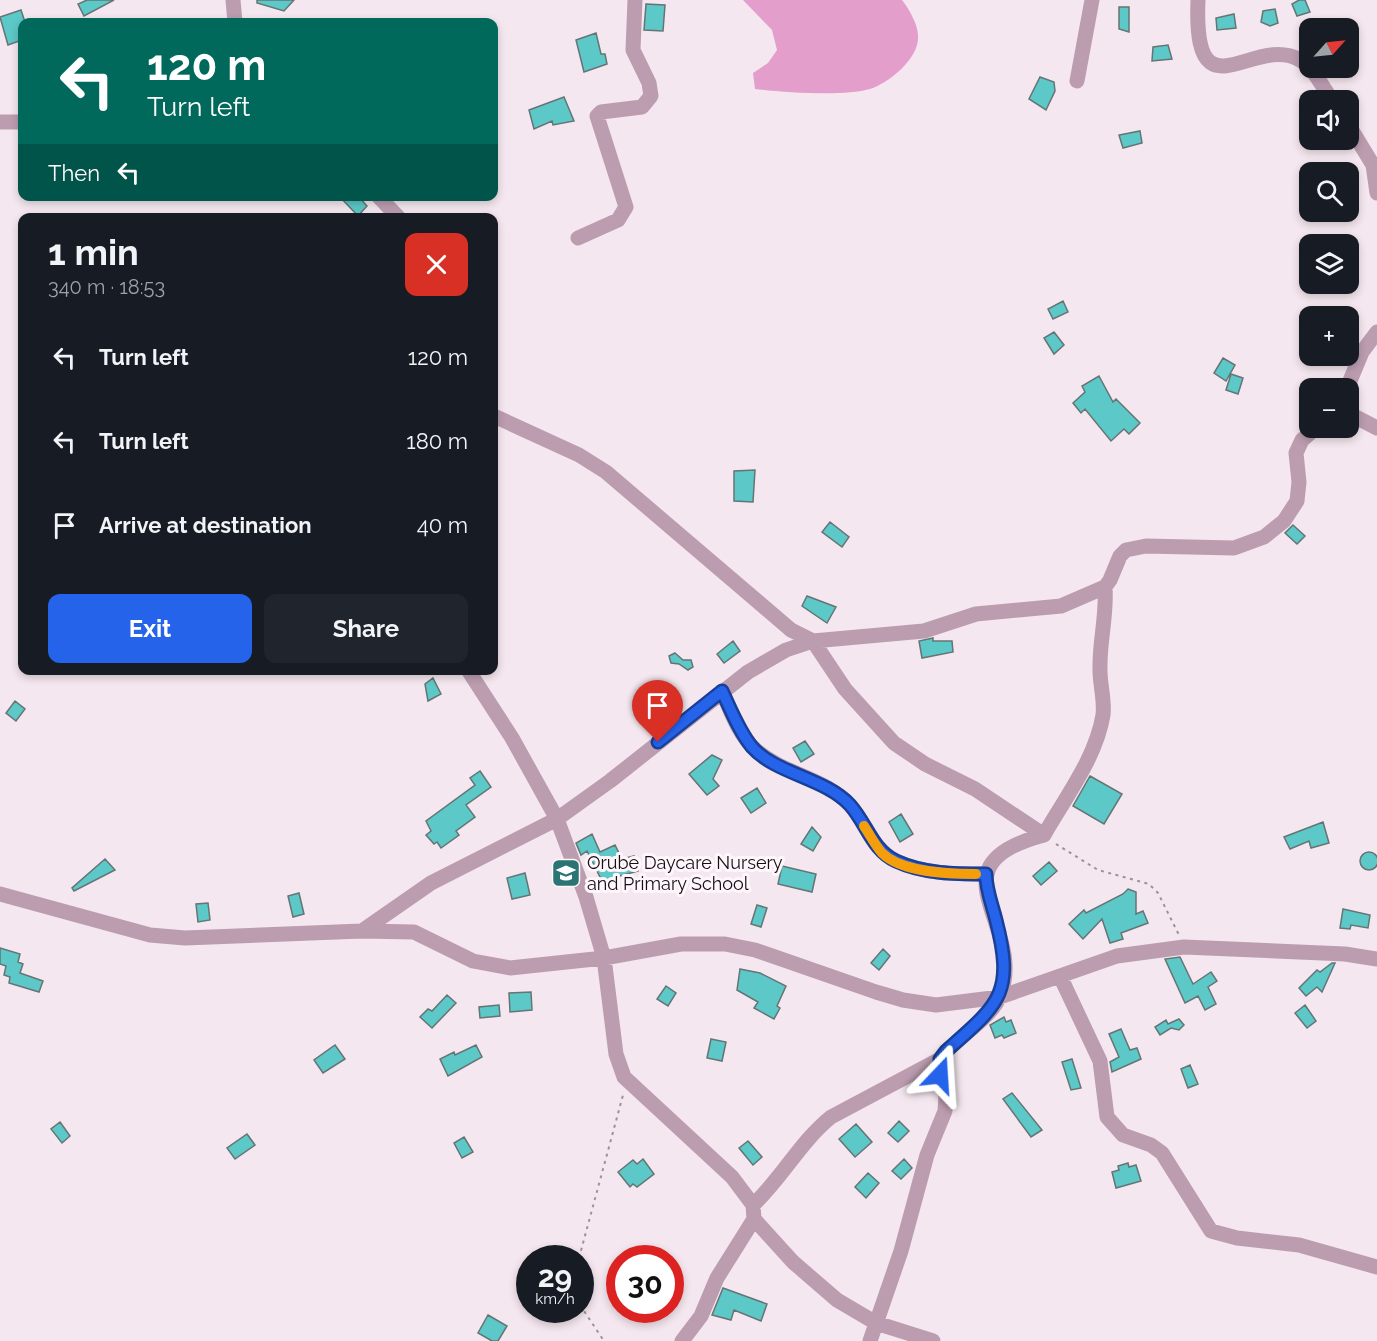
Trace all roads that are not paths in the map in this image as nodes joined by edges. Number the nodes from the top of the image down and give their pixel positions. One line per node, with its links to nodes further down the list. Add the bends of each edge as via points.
1 (233, 0): 5 (street)
2 (636, 0): 14 (street, via 633,50 651,96 642,106 601,112 597,116 626,207 618,220)
3 (1092, 0): 6 (street)
4 (1198, 0): 7 (street, via 1199,44 1214,64 1223,67 1266,56 1290,57 1309,67)
5 (235, 18)
6 (1077, 81)
7 (1325, 90)
8 (0, 122): 9 (street)
9 (18, 122)
10 (1359, 142): 11 (street, via 1373,165)
11 (1377, 193)
12 (383, 201): 13 (street)
13 (394, 213)
14 (578, 238)
15 (1377, 332): 16 (street, via 1362,352)
16 (1351, 378)
17 (498, 418): 22 (street, via 579,455 606,472)
18 (1359, 419): 19 (street)
19 (1377, 428)
20 (1304, 438): 21 (street, via 1296,453 1297,501 1276,529 1234,548 1146,546 1126,550)
21 (1105, 587): 23 (street, via 1047,609 976,614 913,633); 28 (street, via 1099,666 1103,702 1100,727)
22 (791, 630): 23 (street); 24 (street)
23 (813, 641): 24 (street); 28 (street, via 845,689 894,743 975,789)
24 (786, 650): 26 (street)
25 (471, 675): 27 (street)
26 (722, 691): 27 (street); 29 (street, via 742,734 754,749 849,804 884,855 925,871)
27 (557, 819): 31 (street, via 431,883); 32 (street)
28 (1044, 835): 29 (street, via 993,858)
29 (986, 874): 35 (street, via 986,889 1004,958)
30 (0, 894): 31 (street, via 150,935 185,938)
31 (362, 931): 32 (street, via 414,932 473,961 510,968)
32 (604, 958): 35 (street, via 681,945 725,944 755,950 903,1000 936,1005); 37 (street, via 616,1054 624,1077 732,1177)
33 (1377, 959): 34 (street, via 1345,954 1184,947 1117,956)
34 (1060, 976): 35 (street); 38 (street, via 1100,1061 1107,1118 1123,1135 1162,1153 1211,1231 1299,1245)
35 (1000, 996): 36 (street)
36 (940, 1059): 37 (street, via 817,1128); 39 (street, via 945,1111 927,1155 901,1251)
37 (754, 1212): 39 (street, via 793,1262 824,1290); 40 (street, via 722,1268 701,1316)
38 (1377, 1267)
39 (876, 1323): 41 (street); 42 (street)
40 (682, 1341)
41 (870, 1341)
42 (933, 1341)

